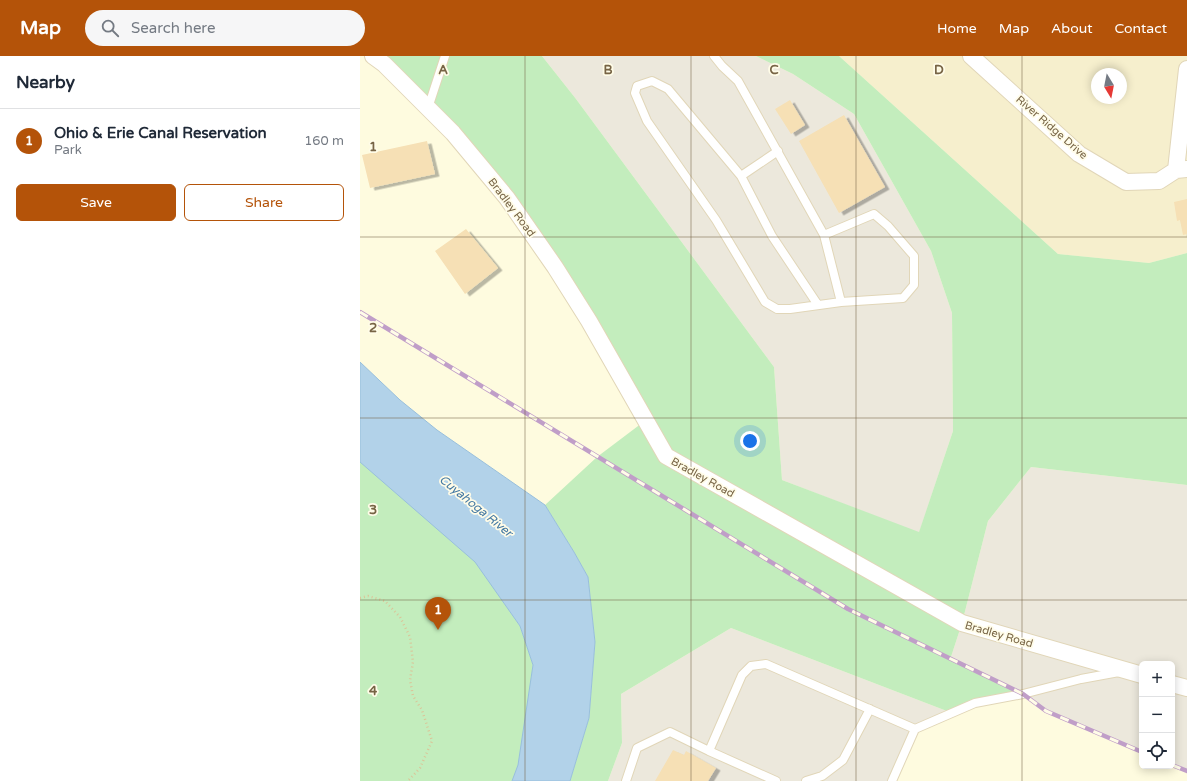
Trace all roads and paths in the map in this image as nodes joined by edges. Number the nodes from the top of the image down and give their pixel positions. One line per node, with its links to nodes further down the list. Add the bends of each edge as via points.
1 (373, 56): 6 (street, Bradley Road)
2 (446, 56): 6 (lane)
3 (714, 56): 7 (lane, via 738,81)
4 (971, 56): 8 (street, River Ridge Drive, via 1079,154 1126,182 1159,181)
5 (1187, 69): 8 (street)
6 (428, 108): 14 (street, Bradley Road, via 453,133 507,198 555,267 666,456 962,623)
7 (778, 151): 9 (lane); 10 (lane)
8 (1182, 170)
9 (742, 176): 12 (lane, via 772,236); 12 (lane, via 668,89 652,82 637,86 635,93 647,121 716,220 765,302 777,308 790,309)
10 (824, 234): 11 (lane); 11 (lane, via 874,214 914,256 914,285 904,298)
11 (841, 302): 12 (lane)
12 (818, 305)
13 (360, 598): 20 (path, via 368,596 385,601 400,617 410,637 413,662 410,680 413,696 422,710 432,741 420,768)
14 (1135, 673): 18 (lane, Bradley Road, via 1081,678 1023,694 975,703)
15 (1175, 685): 16 (street)
16 (1187, 688)
17 (870, 709): 18 (lane); 19 (lane, via 766,664 751,666 742,674); 23 (lane, via 843,760 822,776)
18 (915, 729): 24 (lane)
19 (709, 751): 21 (lane, via 670,732 637,748); 22 (lane)
20 (408, 781)
21 (626, 781)
22 (776, 781)
23 (806, 781)
24 (892, 781)

